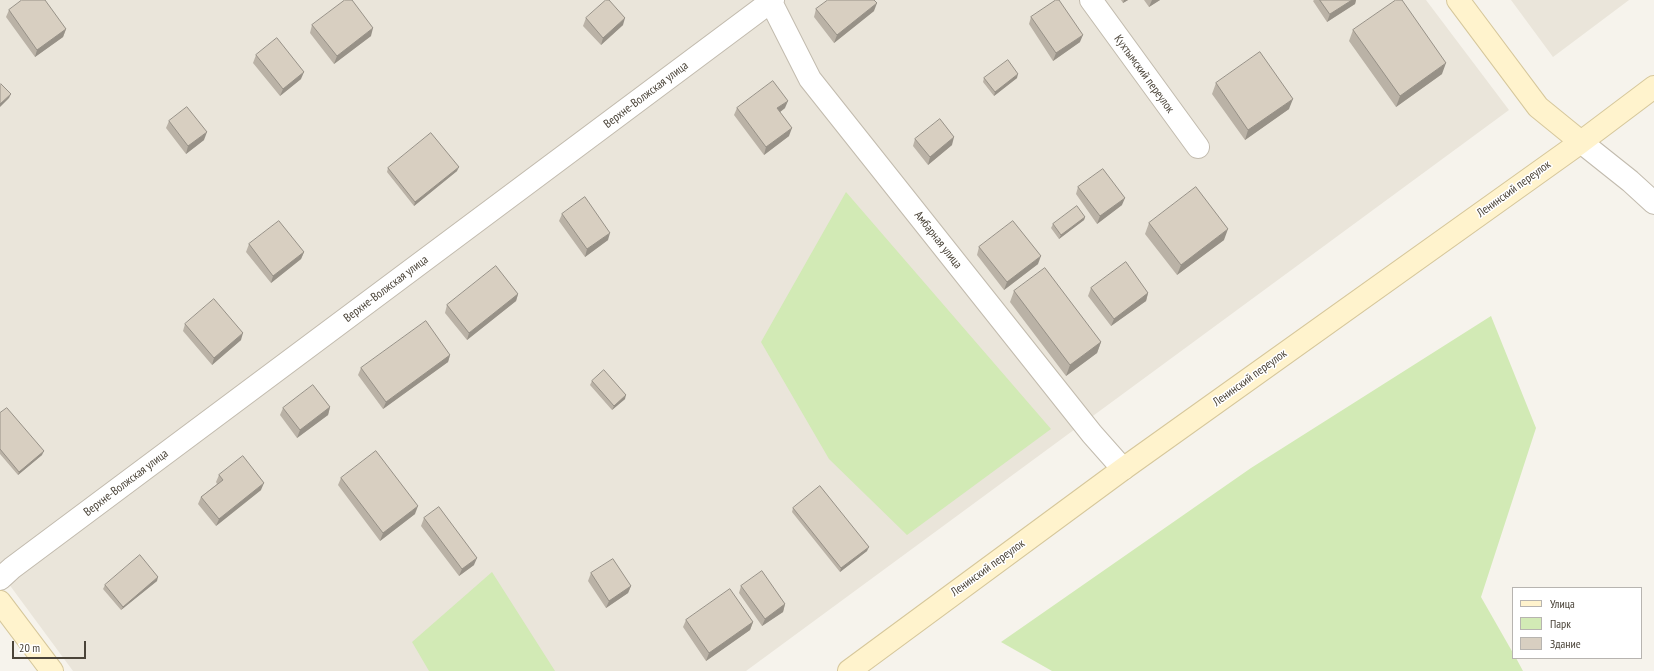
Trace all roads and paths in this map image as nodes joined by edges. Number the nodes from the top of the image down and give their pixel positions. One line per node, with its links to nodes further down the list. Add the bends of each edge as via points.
1 (1091, 0): 6 (street, Кухтымский переулок)
2 (1458, 0): 5 (main road, via 1538,106)
3 (771, 1): 8 (street, Амбарная улица, via 810,79 1092,434); 9 (street, Верхне-Волжская улица)
4 (1654, 87): 5 (main road, Ленинский переулок)
5 (1581, 142): 7 (street); 8 (main road, Ленинский переулок)
6 (1198, 148)
7 (1654, 203)
8 (1123, 469): 12 (main road, Ленинский переулок)
9 (0, 579)
10 (0, 602): 11 (main road)
11 (52, 671)
12 (849, 671)

